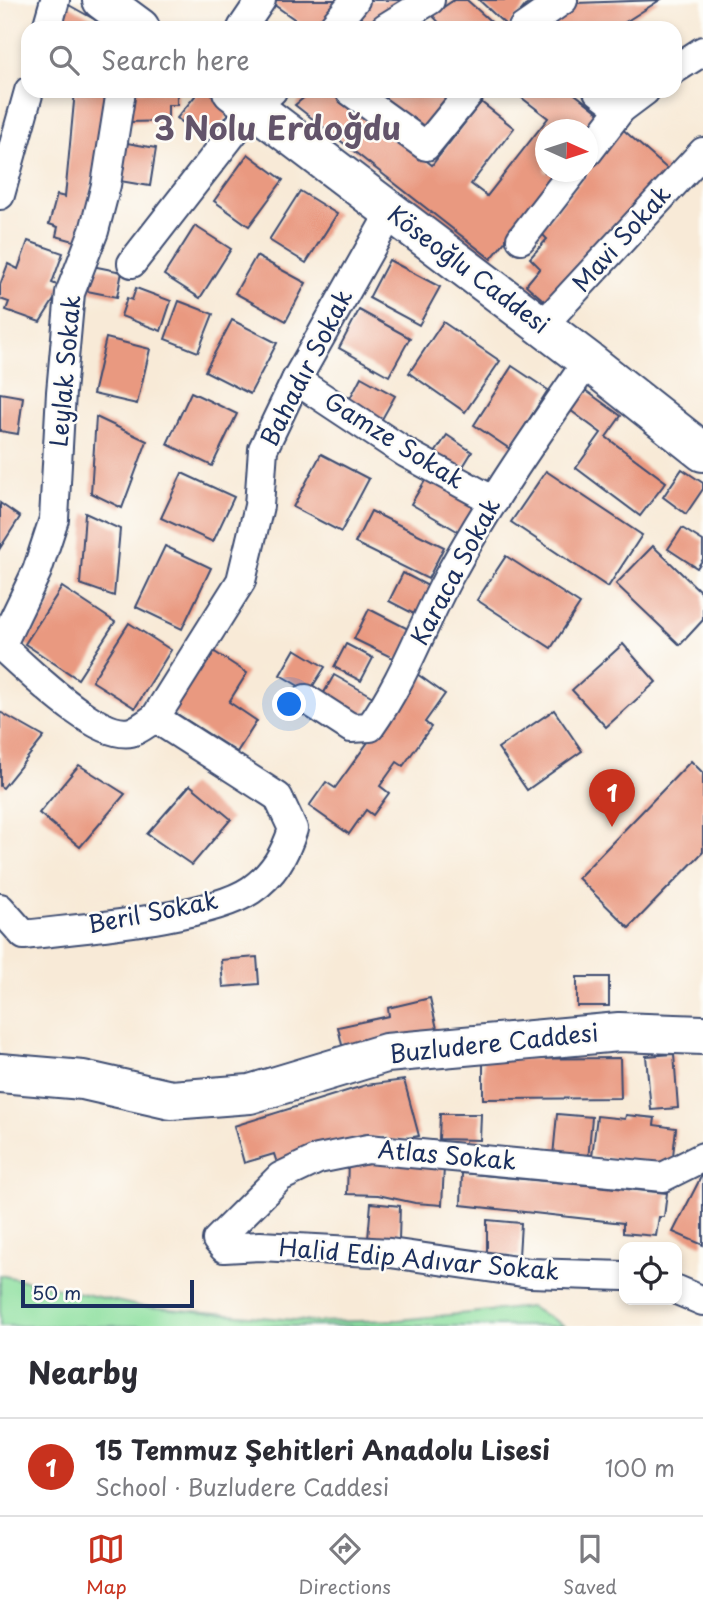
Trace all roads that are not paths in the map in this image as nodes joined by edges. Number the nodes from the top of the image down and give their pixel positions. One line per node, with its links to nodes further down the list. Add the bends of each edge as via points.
1 (55, 0): 6 (street)
2 (261, 0): 7 (street)
3 (355, 0): 8 (street)
4 (430, 0): 9 (street)
5 (563, 0): 10 (street)
6 (49, 21)
7 (247, 21)
8 (338, 21)
9 (396, 21)
10 (533, 21)
11 (703, 51): 12 (street)
12 (682, 64)
13 (27, 98): 25 (street)
14 (120, 98): 34 (street, Leylak Sokak, via 106,185 70,293 54,520 37,571)
15 (252, 98): 28 (street)
16 (255, 98): 26 (street, Köseoğlu Caddesi)
17 (360, 98): 18 (street, via 426,146)
18 (465, 98)
19 (607, 98): 21 (street)
20 (636, 98): 21 (street)
21 (621, 109): 22 (street)
22 (598, 138)
23 (698, 165): 29 (street, Mavi Sokak)
24 (565, 182): 27 (street)
25 (0, 195)
26 (391, 212): 29 (street, Köseoğlu Caddesi); 31 (street, Bahadır Sokak)
27 (521, 239)
28 (132, 263)
29 (542, 326): 30 (street, Köseoğlu Caddesi)
30 (588, 361): 32 (street, Köseoğlu Caddesi); 33 (street, Karaca Sokak)
31 (296, 380): 33 (street, Gamze Sokak, via 406,453); 36 (street, Bahadır Sokak, via 263,449 259,506 241,581)
32 (703, 452)
33 (494, 501): 35 (street, Karaca Sokak, via 449,576 391,699 370,727 351,728)
34 (0, 643): 36 (street, via 53,692 105,728 130,732)
35 (306, 699)
36 (155, 718): 37 (street, Beril Sokak, via 278,797 293,829 284,858 251,890 210,906 157,917 24,935)
37 (0, 908)
38 (703, 1035): 39 (street, Buzludere Caddesi, via 619,1032 386,1053 250,1094 171,1100 83,1080)
39 (6, 1070)
40 (703, 1157): 41 (street, Atlas Sokak, via 663,1177 368,1149 318,1159 280,1177)
41 (217, 1240): 42 (street, Halid Edip Adıvar Sokak, via 224,1248 390,1253 530,1273)
42 (619, 1276)
43 (682, 1292): 44 (street)
44 (703, 1301)

